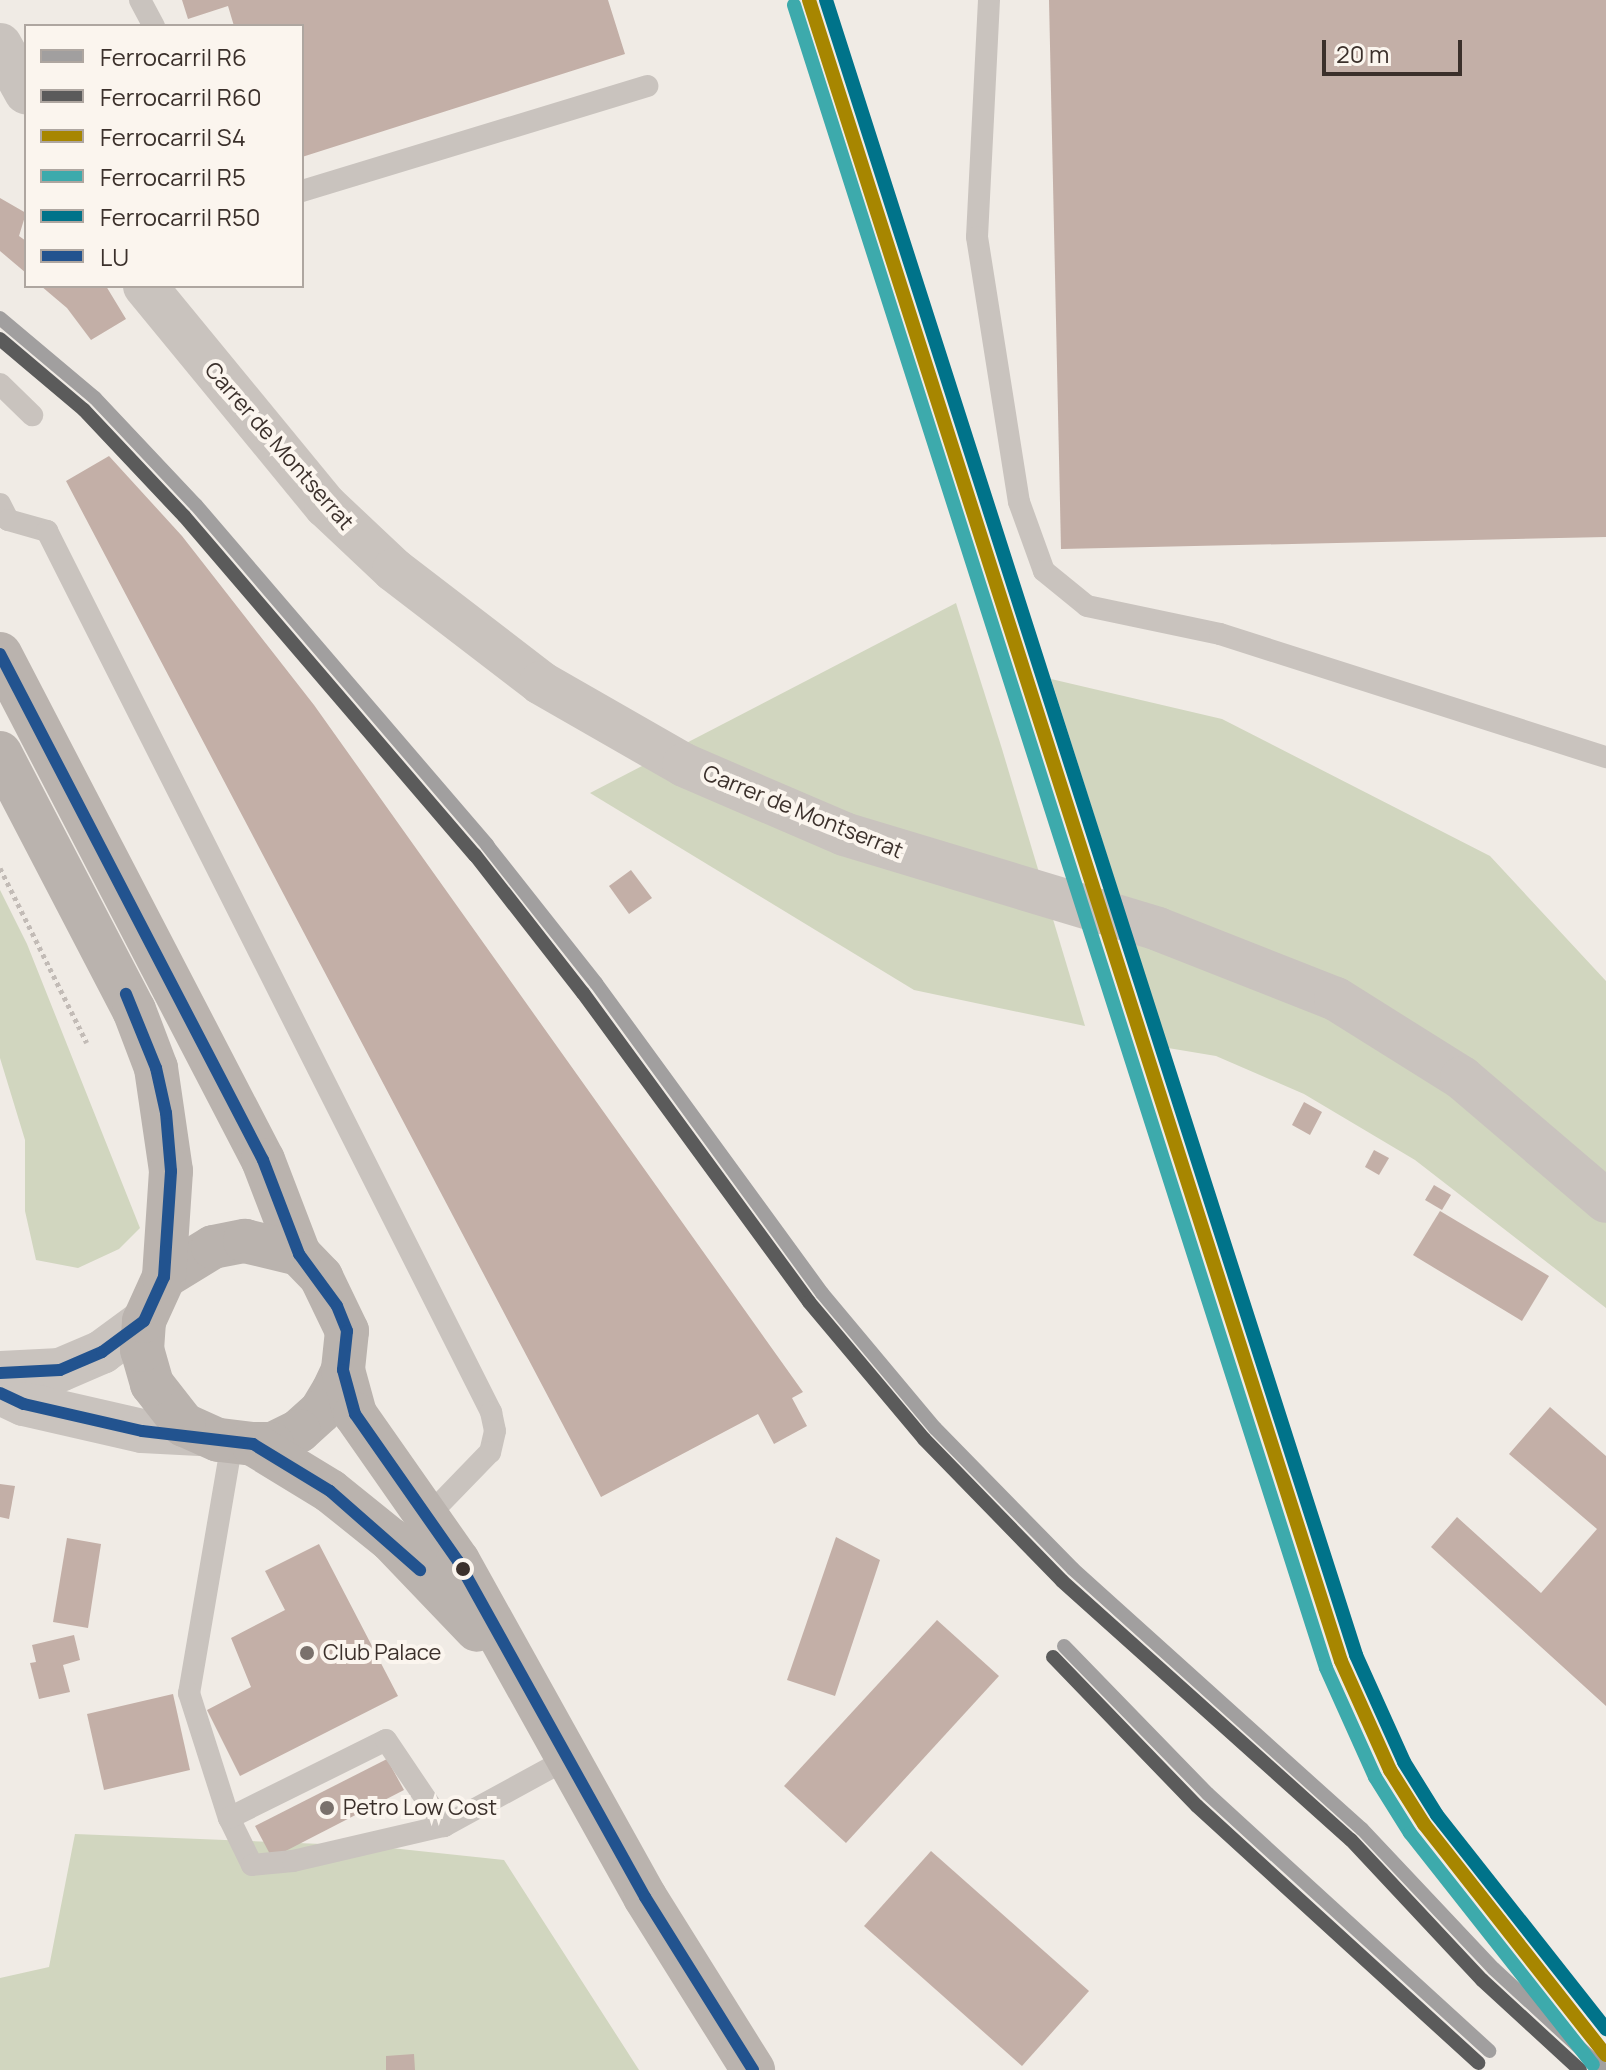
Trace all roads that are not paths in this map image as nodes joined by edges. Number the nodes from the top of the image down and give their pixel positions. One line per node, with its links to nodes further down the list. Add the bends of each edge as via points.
1 (140, 0): 3 (lane)
2 (989, 0): 14 (lane, via 977,237 1019,502 1044,571 1087,606 1220,634)
3 (153, 24)
4 (0, 45): 6 (street)
5 (647, 86): 7 (lane)
6 (24, 88)
7 (304, 190)
8 (147, 288): 15 (street, Carrer de Montserrat, via 326,506 416,588 541,683 684,765 844,834 1158,929 1275,972 1394,1032 1519,1122)
9 (0, 384): 10 (lane)
10 (32, 415)
11 (0, 504): 23 (lane, via 8,520 47,531 491,1412 495,1431 490,1452)
12 (0, 654): 16 (main road, via 263,1160)
13 (0, 753): 17 (main road, via 134,1010 156,1068 171,1171)
14 (1606, 757)
15 (1606, 1201)
16 (299, 1254): 17 (main road, via 245,1241 213,1247); 19 (main road, via 337,1306 347,1331)
17 (164, 1277): 18 (main road)
18 (144, 1321): 20 (street, via 102,1352 60,1370); 22 (main road, via 142,1350 152,1384 172,1414)
19 (343, 1370): 22 (main road, via 321,1411 299,1431 272,1444); 23 (main road, via 355,1414)
20 (0, 1373)
21 (0, 1393): 22 (street, via 24,1404 142,1431)
22 (228, 1440): 24 (main road, via 330,1491 391,1540); 26 (lane, via 189,1693)
23 (426, 1518): 24 (main road, via 458,1561)
24 (519, 1674): 25 (main road)
25 (567, 1759): 27 (lane); 28 (main road)
26 (229, 1818): 27 (lane, via 252,1865 293,1861); 27 (lane, via 386,1740)
27 (444, 1826)
28 (753, 2070)

